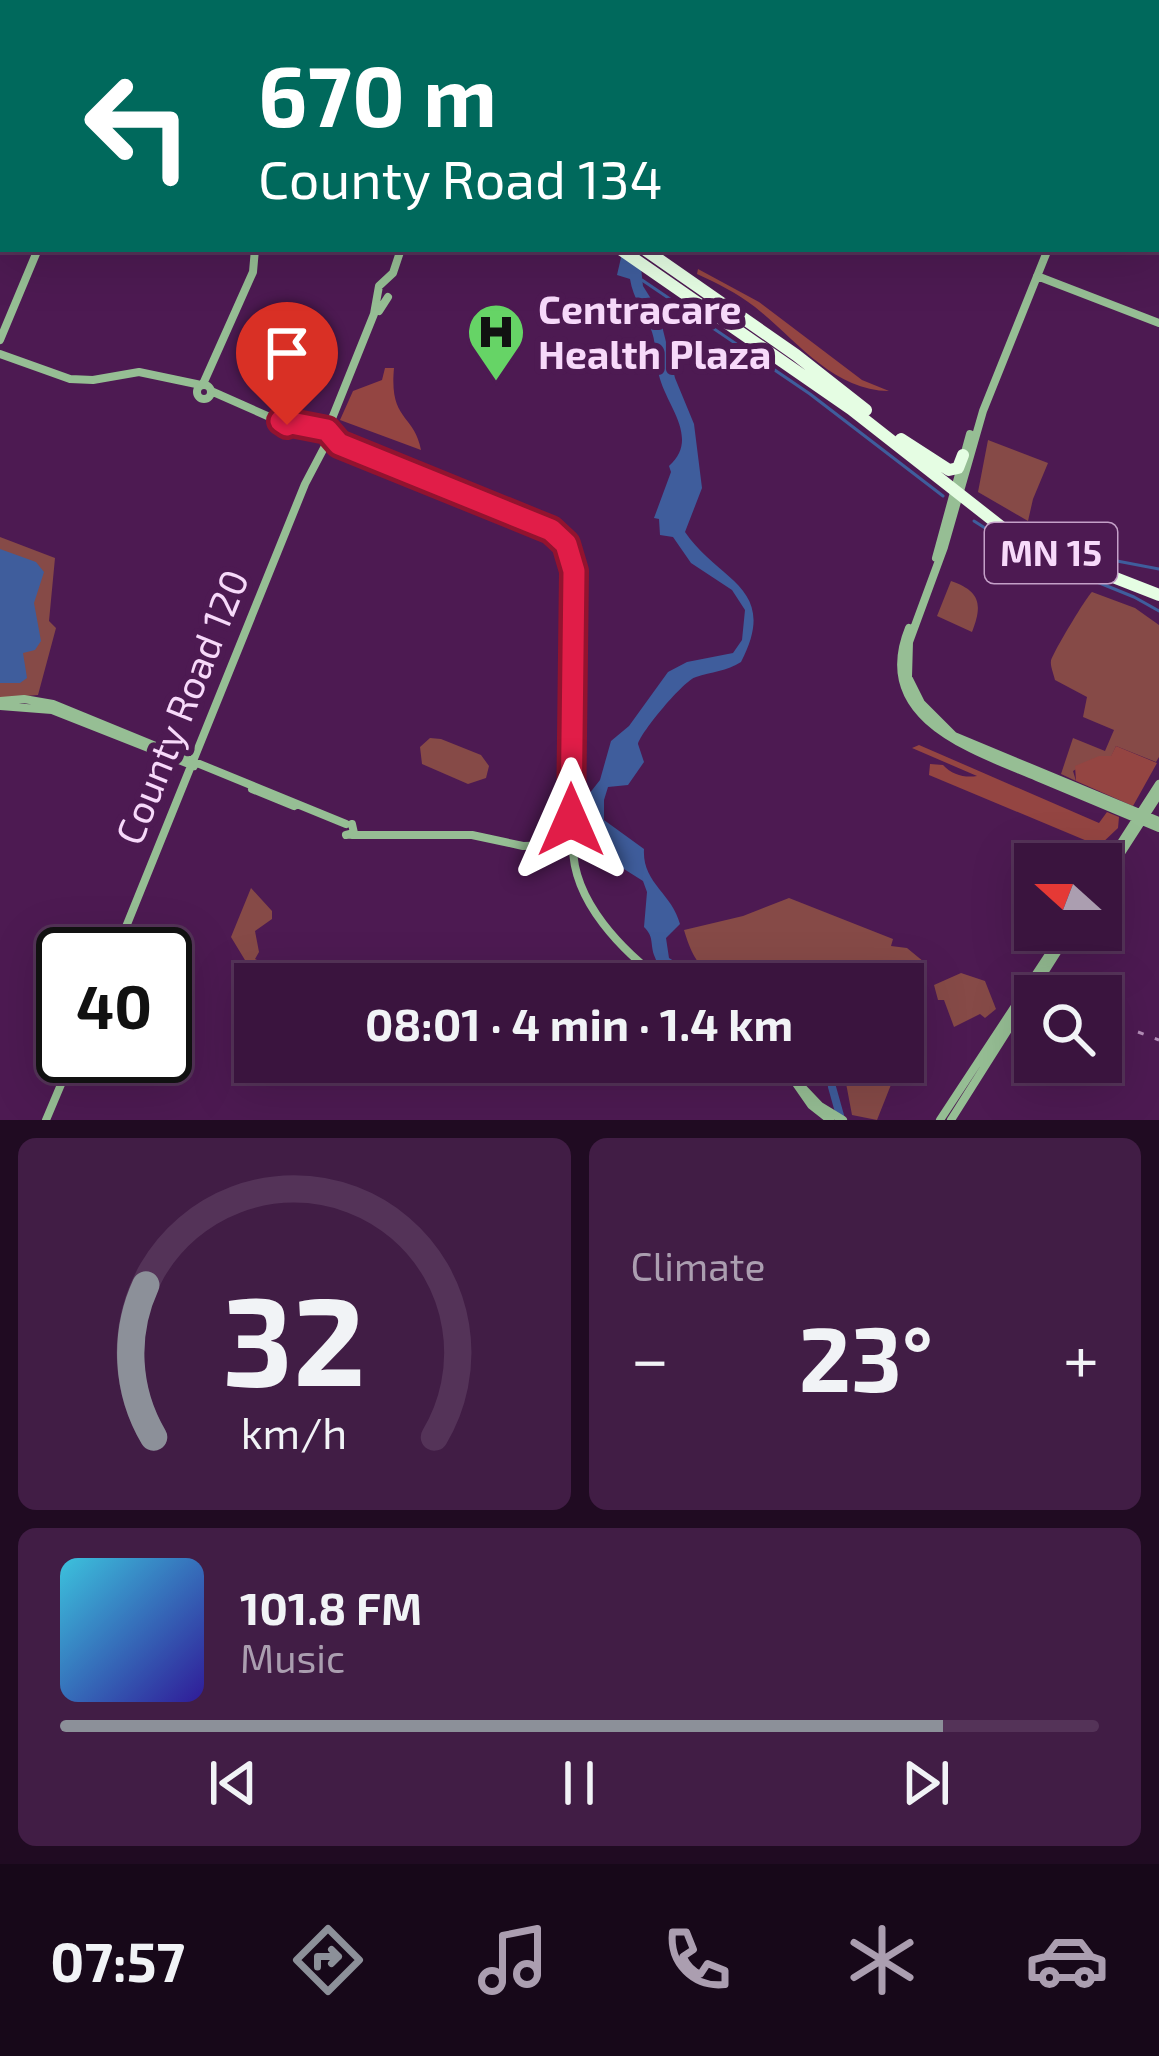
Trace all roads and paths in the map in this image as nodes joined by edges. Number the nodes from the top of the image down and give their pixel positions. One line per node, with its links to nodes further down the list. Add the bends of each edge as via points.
1 (37, 252): 13 (street)
2 (255, 252): 15 (street)
3 (403, 252): 9 (street, County Road 120)
4 (403, 252): 10 (street, County Road 120)
5 (624, 252): 22 (highway, MN 15)
6 (648, 252): 18 (highway, MN 15)
7 (1047, 252): 8 (street)
8 (1037, 275): 12 (street); 16 (street)
9 (381, 285): 10 (street, via 391,281); 11 (street); 17 (street, County Road 120, via 331,421)
10 (395, 288): 11 (street, County Road 120)
11 (388, 297): 19 (street, County Road 120)
12 (1159, 323)
13 (0, 340)
14 (0, 354): 15 (street, via 70,379 139,372)
15 (205, 390): 17 (street)
16 (983, 411): 20 (street); 22 (street)
17 (317, 434): 19 (street, via 318,445); 19 (street, via 327,430); 21 (street, County Road 120)
18 (902, 439): 20 (highway, via 949,470); 22 (highway, MN 15)
19 (328, 442): 21 (street, County Road 120); 35 (street, via 537,522 566,544 574,571)
20 (963, 455): 22 (street)
21 (305, 484): 28 (street, County Road 120)
22 (957, 488): 23 (street); 24 (highway, MN 15); 25 (street); 26 (highway, MN 15, via 1032,536)
23 (954, 510): 24 (highway, via 965,506); 25 (street)
24 (987, 518): 26 (highway, MN 15, via 1036,547)
25 (928, 585): 33 (street, via 907,670 938,727)
26 (1159, 591)
27 (0, 704): 29 (street, via 50,704); 30 (street, via 46,708)
28 (214, 708): 29 (street, via 191,751); 30 (street, County Road 120)
29 (175, 752): 30 (street)
30 (192, 763): 35 (street, via 368,836 465,834 528,847); 38 (street, County Road 120)
31 (1159, 784): 33 (street)
32 (1159, 794): 33 (street)
33 (1141, 817): 34 (street); 36 (street); 37 (street)
34 (1159, 825)
35 (567, 840): 41 (street, via 596,912)
36 (1122, 844)
37 (1122, 849)
38 (126, 927)
39 (1054, 951): 48 (street)
40 (1055, 951): 49 (street)
41 (639, 963)
42 (62, 1083): 46 (street)
43 (796, 1083): 45 (street)
44 (799, 1083): 47 (street)
45 (826, 1118)
46 (46, 1120)
47 (843, 1120)
48 (940, 1120)
49 (951, 1120)

